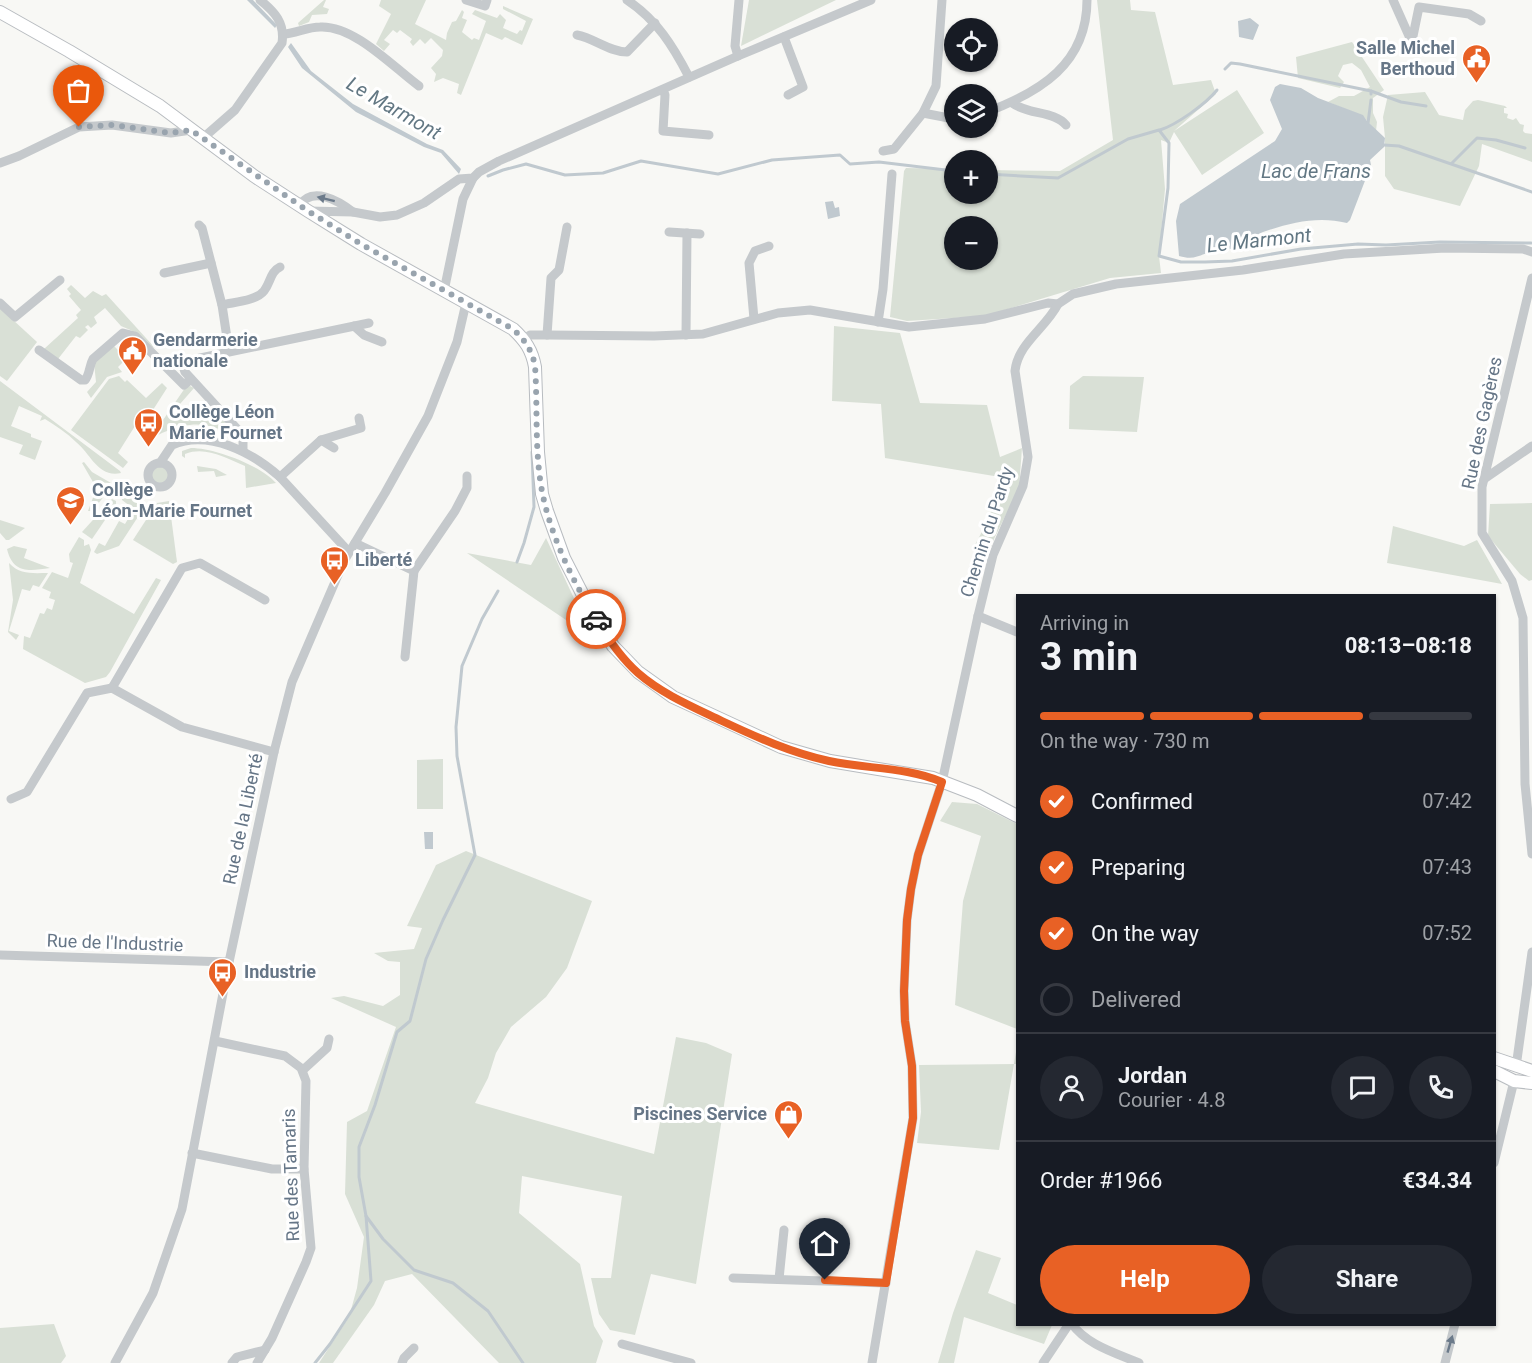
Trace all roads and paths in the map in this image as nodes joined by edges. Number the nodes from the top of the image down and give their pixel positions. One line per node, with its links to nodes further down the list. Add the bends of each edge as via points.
1 (466, 0): 2 (street, via 485,6)
2 (488, 0)
3 (627, 0): 13 (street)
4 (740, 0): 17 (street, via 735,46)
5 (871, 0): 16 (street)
6 (942, 0): 24 (street, via 936,86)
7 (1087, 0): 22 (street, via 1081,35 1072,55 1032,93)
8 (1393, 0): 10 (street, via 1409,36 1413,36)
9 (267, 2): 14 (street, via 282,22)
10 (1418, 4): 12 (street, via 1469,14)
11 (0, 12): 27 (main road, via 150,100)
12 (1481, 21)
13 (655, 23): 15 (street, via 627,52); 18 (street)
14 (284, 34): 19 (street, via 321,27 339,29 357,37); 29 (street, via 278,51 236,110)
15 (576, 35)
16 (784, 38): 17 (street); 21 (street, via 802,87)
17 (738, 56): 18 (street)
18 (689, 77): 20 (street)
19 (418, 86)
20 (663, 90): 28 (street, via 663,131); 33 (street, via 499,161)
21 (788, 95)
22 (1012, 103): 23 (street); 26 (street, via 1021,110 1061,119)
23 (998, 108)
24 (922, 113): 25 (street); 30 (street, via 894,153)
25 (944, 116)
26 (1066, 125)
27 (191, 130): 29 (main road); 31 (street, via 171,133 112,125 79,127)
28 (709, 135)
29 (203, 138): 34 (main road)
30 (883, 151)
31 (0, 164)
32 (892, 174): 54 (street)
33 (473, 178): 35 (street, via 459,179 424,203 397,215 380,217); 48 (street, via 463,200)
34 (303, 209): 35 (street); 35 (street, one-way to 34, via 339,202 318,196 306,198); 48 (main road)
35 (353, 212)
36 (200, 225): 43 (street)
37 (567, 227): 57 (street, via 559,270 551,278)
38 (669, 232): 39 (street)
39 (687, 233): 40 (street); 58 (street)
40 (700, 234)
41 (769, 246): 53 (street, via 755,251 749,263)
42 (1532, 252): 51 (street, via 1446,248 1344,254 1116,284 1073,294)
43 (211, 263): 45 (street); 52 (street)
44 (280, 267): 52 (street, via 274,270 264,291)
45 (164, 273)
46 (60, 280): 49 (street, via 15,317)
47 (1532, 282): 72 (street, Rue des Gagères)
48 (444, 291): 50 (main road)
49 (0, 303)
50 (466, 303): 59 (main road); 73 (street, Rue de la Liberté, via 457,342 428,416)
51 (1059, 304): 54 (street, via 1048,303 985,319 909,327); 77 (street, Chemin du Pardy, via 1016,360 1028,457 1026,473 993,555)
52 (222, 305): 62 (street)
53 (754, 319): 54 (street, via 810,310); 58 (street)
54 (878, 322)
55 (369, 323): 56 (street)
56 (354, 326): 60 (street); 62 (street)
57 (547, 334): 58 (street); 59 (street)
58 (686, 335)
59 (524, 339): 82 (main road, via 535,366 541,480 555,535 586,602 625,660 673,697 782,747 830,761 912,773)
60 (382, 342)
61 (39, 350): 63 (street, via 81,381 89,375 93,359 123,333 129,333 184,385)
62 (229, 351): 63 (street, via 186,361 183,366)
63 (191, 379): 68 (street, via 240,432)
64 (359, 418): 65 (street, via 361,428)
65 (321, 440): 67 (street); 71 (street)
66 (1532, 446): 72 (street)
67 (334, 448)
68 (243, 452): 69 (street, via 219,443 188,440 172,445); 71 (street)
69 (160, 463)
70 (467, 476): 75 (street, via 467,488 455,511)
71 (280, 477): 74 (street)
72 (1484, 479): 85 (street, Rue des Gagères, via 1482,533 1512,581 1523,618 1525,784)
73 (355, 543): 74 (street, Rue de la Liberté); 75 (street)
74 (349, 552): 81 (street, Rue de la Liberté, via 292,682)
75 (414, 571): 79 (street)
76 (265, 600): 80 (street, via 200,563 182,568)
77 (978, 616): 78 (street); 82 (street, Chemin du Pardy)
78 (1016, 632)
79 (405, 657)
80 (112, 688): 81 (street, via 182,727); 83 (street, via 87,693 27,792)
81 (274, 752): 88 (street, Rue de la Liberté)
82 (942, 782): 84 (main road); 104 (street, Chemin du Pardy, via 916,862 907,920 904,991 913,1118)
83 (11, 800)
84 (1016, 815)
85 (1532, 854)
86 (1532, 952): 92 (street)
87 (0, 955): 88 (street, Rue de l'Industrie)
88 (229, 962): 90 (street, Rue de la Liberté)
89 (329, 1039): 93 (street, via 327,1048)
90 (215, 1041): 93 (street, via 285,1056); 98 (street, Rue de la Liberté)
91 (1496, 1059): 92 (main road)
92 (1516, 1067): 94 (main road); 96 (main road)
93 (303, 1070): 100 (street, Rue des Tamaris)
94 (1532, 1071)
95 (1496, 1072): 96 (main road)
96 (1514, 1081): 97 (main road); 99 (street)
97 (1532, 1083)
98 (192, 1153): 100 (street, via 272,1169); 111 (street, Rue de la Liberté, via 182,1209 153,1293)
99 (1496, 1153)
100 (304, 1169): 110 (street, Rue des Tamaris, via 310,1248)
101 (784, 1230): 103 (street)
102 (733, 1278): 103 (street)
103 (779, 1279): 104 (street)
104 (886, 1283): 116 (street, Chemin du Pardy)
105 (1070, 1326): 117 (street)
106 (1073, 1326): 118 (street, via 1094,1343)
107 (1454, 1326): 119 (street, one-way to 107)
108 (622, 1344): 115 (street)
109 (414, 1348): 114 (street)
110 (265, 1350): 112 (street); 113 (street, Rue des Tamaris)
111 (115, 1363)
112 (232, 1363)
113 (257, 1363)
114 (402, 1363)
115 (691, 1363)
116 (872, 1363)
117 (1042, 1363)
118 (1139, 1363)
119 (1445, 1363)

